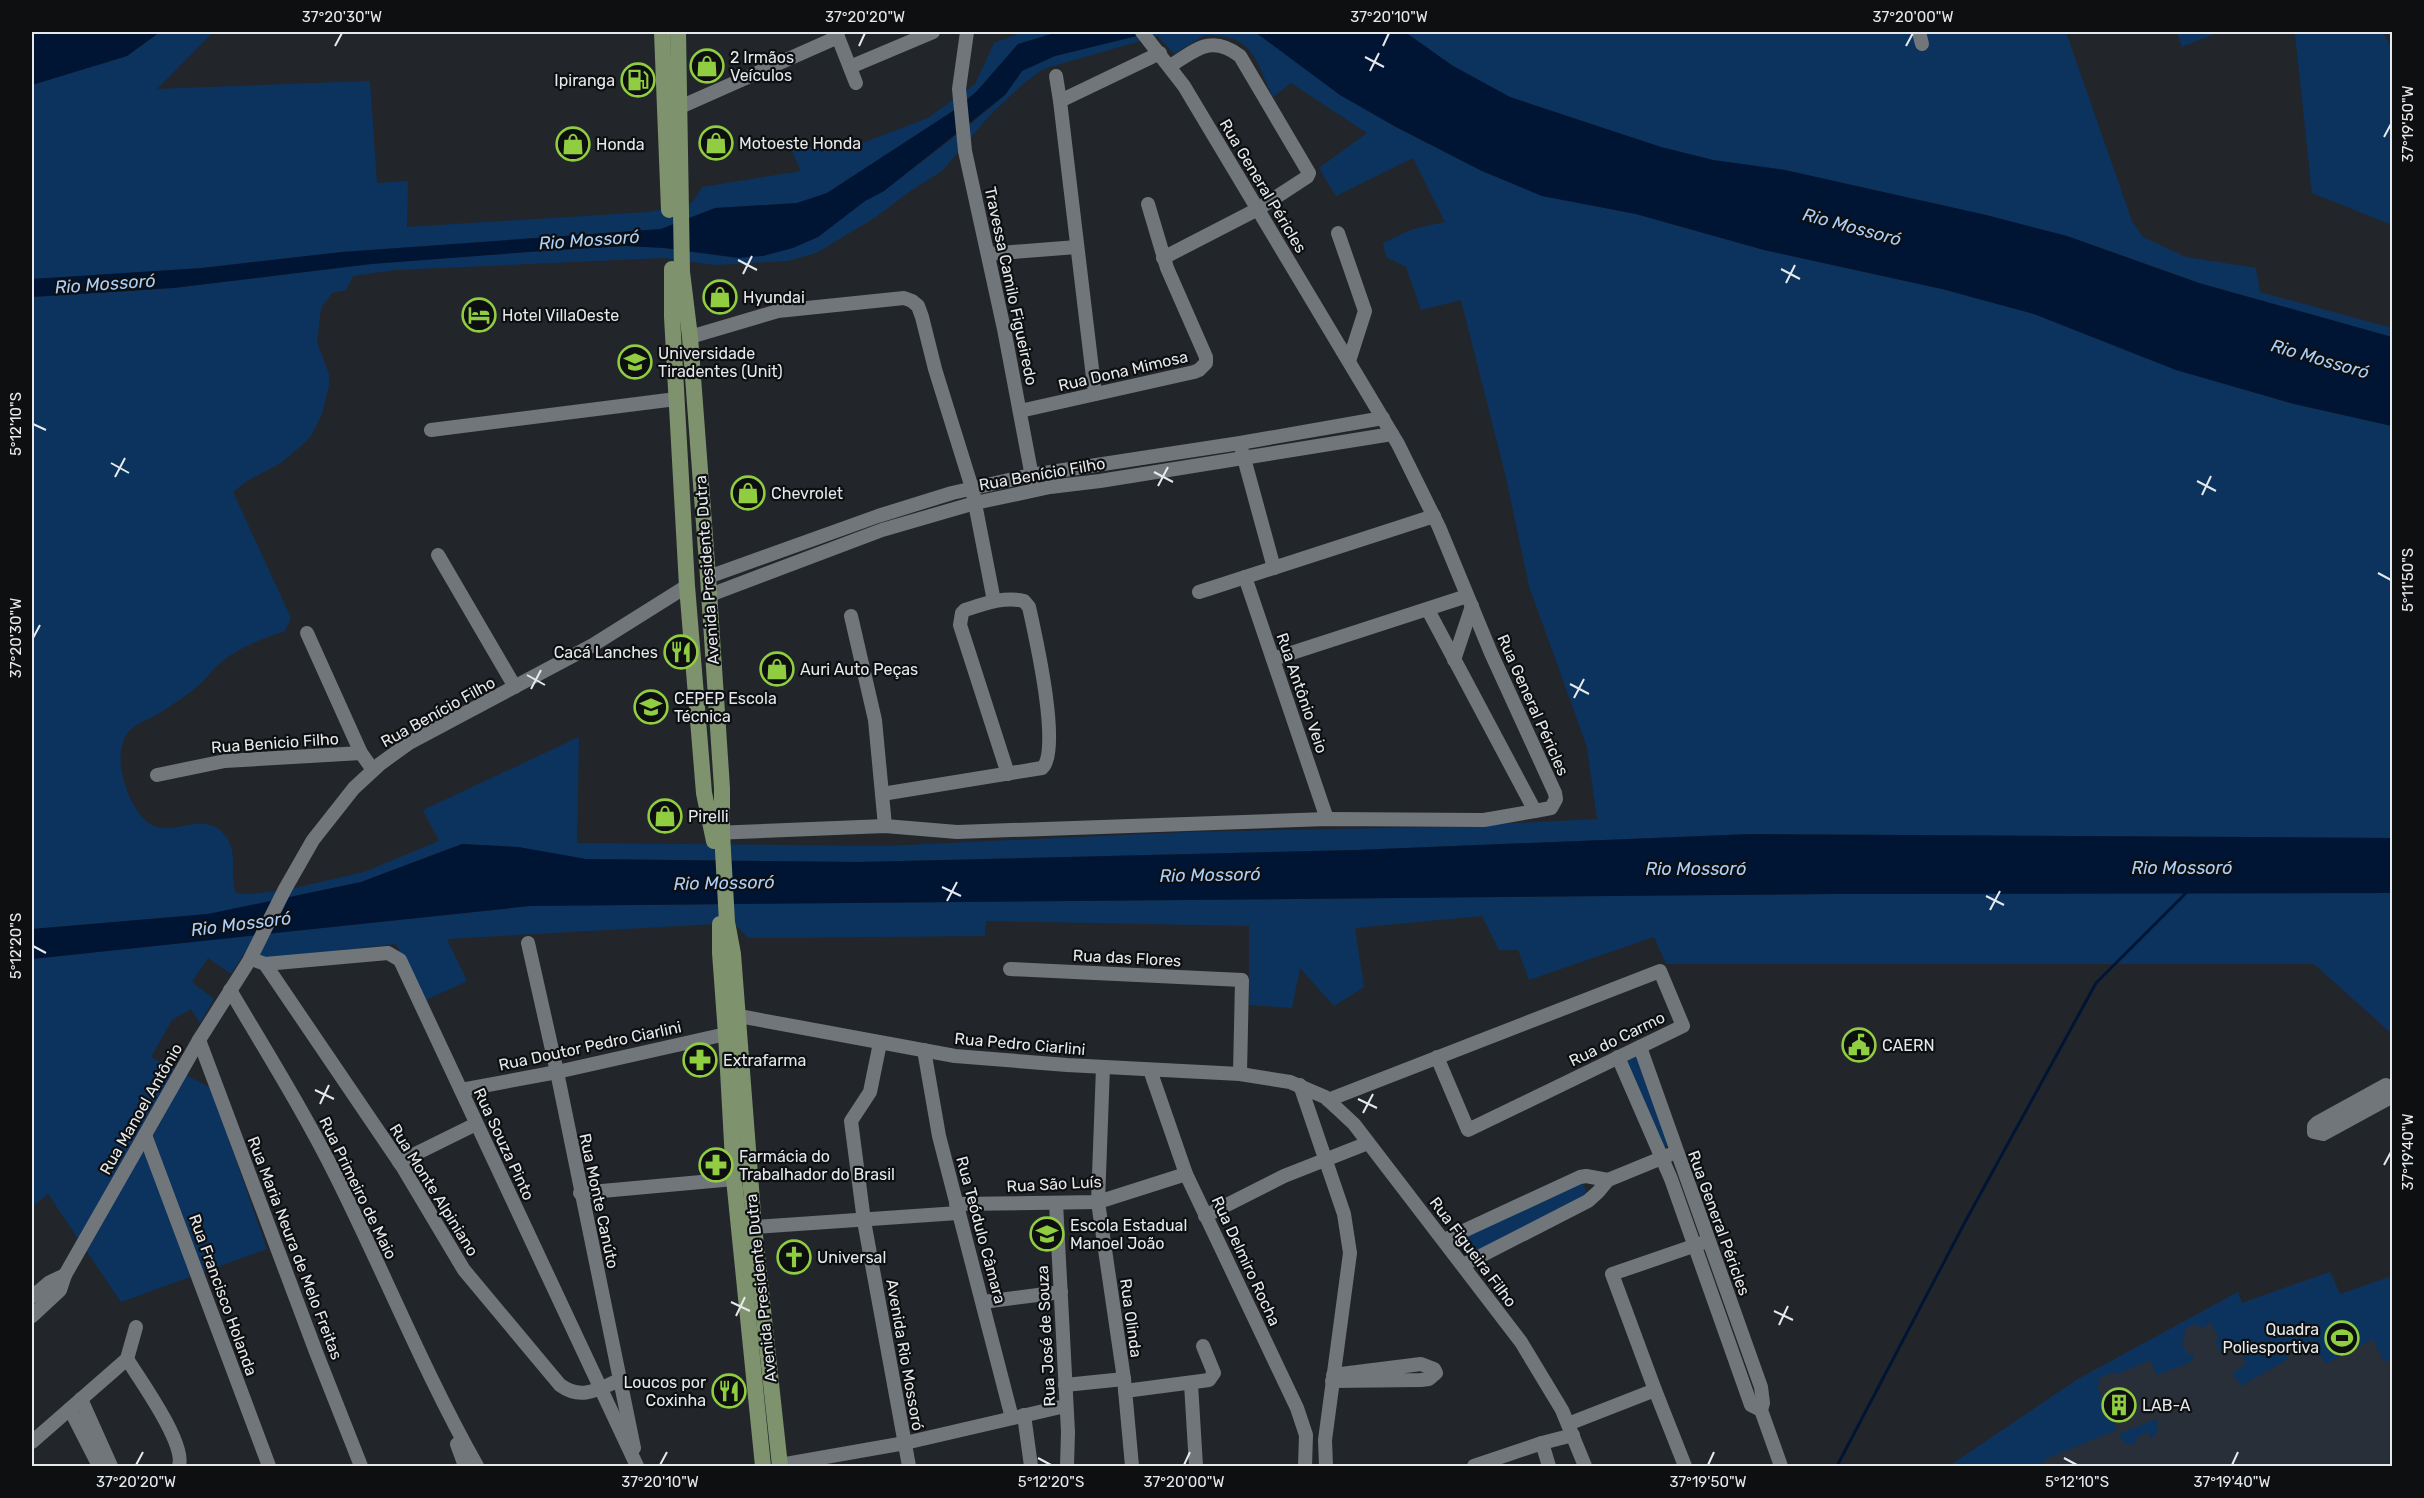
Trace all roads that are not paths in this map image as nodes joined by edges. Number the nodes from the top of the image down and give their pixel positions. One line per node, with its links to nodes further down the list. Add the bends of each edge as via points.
1 (662, 32): 15 (main road, Avenida Presidente Dutra)
2 (678, 32): 13 (main road, Avenida Presidente Dutra)
3 (933, 32): 9 (street)
4 (971, 33): 19 (street, Travessa Camilo Figueiredo, via 959,88 965,151)
5 (837, 34): 9 (street); 13 (street)
6 (1146, 36): 7 (street, Rua General Péricles)
7 (1160, 53): 8 (street, Rua General Péricles); 12 (street)
8 (1170, 66): 16 (street, Rua General Péricles); 16 (street, via 1210,44 1222,45 1240,56 1309,173)
9 (850, 67): 11 (street)
10 (1056, 76): 12 (street)
11 (856, 83)
12 (1059, 102): 18 (street)
13 (680, 107): 15 (main road, Avenida Presidente Dutra)
14 (1148, 204): 20 (street, Rua Dona Mimosa)
15 (674, 205): 21 (main road, Avenida Presidente Dutra)
16 (1258, 209): 20 (street); 23 (street, Rua General Péricles)
17 (1338, 233): 23 (street, via 1365,311)
18 (1077, 247): 19 (street); 24 (street)
19 (988, 254): 26 (street, Travessa Camilo Figueiredo)
20 (1164, 258): 24 (street, Rua Dona Mimosa, via 1206,363 1200,370)
21 (677, 271): 22 (main road, Avenida Presidente Dutra); 25 (main road, Avenida Presidente Dutra)
22 (690, 337): 33 (main road, Avenida Presidente Dutra); 35 (street, via 778,311 904,298 912,301 922,316)
23 (1349, 361): 27 (street, Rua General Péricles)
24 (1095, 394): 26 (street, Rua Dona Mimosa)
25 (676, 399): 28 (street); 34 (main road, Avenida Presidente Dutra)
26 (1020, 411): 32 (street, Travessa Camilo Figueiredo)
27 (1383, 418): 29 (street, Rua General Péricles); 30 (street, Rua Benício Filho)
28 (431, 430)
29 (1392, 434): 31 (street, Rua Benício Filho); 39 (street, Rua General Péricles)
30 (1240, 443): 31 (street); 32 (street, Rua Benício Filho)
31 (1245, 458): 36 (street, Rua Benício Filho); 44 (street)
32 (1031, 475): 35 (street, Rua Benício Filho); 36 (street, Travessa Camilo Figueiredo)
33 (701, 484): 34 (main road); 45 (main road, Avenida Presidente Dutra)
34 (682, 485): 47 (main road, Avenida Presidente Dutra)
35 (972, 488): 37 (street); 38 (street, Rua Benício Filho)
36 (1034, 490): 37 (street, Rua Benício Filho)
37 (975, 503): 40 (street, Rua Benício Filho); 50 (street)
38 (897, 510): 40 (street); 41 (street, Rua Benício Filho)
39 (1434, 516): 44 (street); 51 (street, Rua General Péricles)
40 (901, 524): 43 (street, Rua Benício Filho)
41 (789, 548): 43 (street); 45 (street, Rua Benício Filho)
42 (438, 555): 57 (street)
43 (794, 563): 49 (street, Rua Benício Filho)
44 (1274, 568): 46 (street)
45 (708, 577): 49 (main road, Avenida Presidente Dutra)
46 (1245, 577): 48 (street); 55 (street, Rua Antônio Veio)
47 (687, 586): 57 (street, Rua Benício Filho, via 593,645); 66 (main road, Avenida Presidente Dutra, via 704,794)
48 (1199, 592)
49 (710, 595): 66 (main road, Avenida Presidente Dutra, via 722,788)
50 (994, 601): 60 (street, via 965,610 960,625); 60 (street, via 1024,601 1029,607 1045,682 1049,753 1045,766)
51 (1470, 601): 52 (street); 56 (street); 63 (street, Rua General Péricles, via 1555,793 1554,806)
52 (1428, 610): 55 (street); 56 (street)
53 (851, 616): 62 (street, via 875,720)
54 (307, 633): 58 (street, Rua Benicio Filho)
55 (1273, 659): 64 (street, Rua Antônio Veio)
56 (1454, 660): 63 (street)
57 (515, 687): 59 (street, Rua Benício Filho, via 409,743)
58 (361, 753): 59 (street, Rua Benicio Filho); 61 (street, Rua Benicio Filho, via 225,761)
59 (373, 770): 69 (street, Rua Benício Filho, via 313,840)
60 (1008, 774): 62 (street)
61 (157, 775)
62 (882, 794): 65 (street)
63 (1535, 811): 64 (street, via 1484,820)
64 (1327, 819): 65 (street, via 957,832)
65 (885, 826): 66 (street)
66 (718, 837): 67 (main road, Avenida Presidente Dutra)
67 (724, 922): 73 (main road, Avenida Presidente Dutra, via 733,954); 74 (main road, Avenida Presidente Dutra, via 720,952)
68 (528, 943): 83 (street, Rua Monte Canúto)
69 (249, 961): 70 (street); 72 (street, Rua Manoel Antônio)
70 (265, 964): 86 (street, Rua Souza Pinto, via 394,955 405,968); 95 (street, Rua Monte Alpiniano)
71 (1010, 969): 84 (street, Rua das Flores, via 1242,980)
72 (230, 990): 75 (street, Rua Manoel Antônio); 127 (street, Rua Primeiro de Maio, via 335,1173)
73 (739, 1016): 76 (street, Rua Pedro Ciarlini); 105 (main road, Avenida Presidente Dutra)
74 (726, 1034): 83 (street, Rua Doutor Pedro Ciarlini); 97 (main road, Avenida Presidente Dutra)
75 (199, 1040): 90 (street, Rua Manoel Antônio); 138 (street, Rua Maria Neura de Melo Freitas)
76 (880, 1042): 78 (street, Rua Pedro Ciarlini); 104 (street, Avenida Rio Mossoró, via 870,1092 851,1121)
77 (1640, 1047): 79 (street, Rua do Carmo, via 1683,1026 1660,971); 80 (street, Rua do Carmo); 92 (street, Rua General Péricles)
78 (924, 1050): 81 (street, Rua Pedro Ciarlini, via 955,1056); 102 (street, Rua Teódulo Câmara)
79 (1437, 1057): 80 (street, Rua do Carmo, via 1468,1130); 88 (street, Rua do Carmo)
80 (1618, 1057): 93 (street, Rua General Péricles)
81 (1104, 1067): 82 (street, Rua Pedro Ciarlini); 100 (street, Rua Olinda)
82 (1150, 1070): 84 (street, Rua Pedro Ciarlini); 96 (street, Rua Delmiro Rocha)
83 (557, 1072): 86 (street, Rua Doutor Pedro Ciarlini); 99 (street, Rua Monte Canúto)
84 (1240, 1074): 85 (street, Rua Pedro Ciarlini)
85 (1300, 1085): 88 (street, Rua Figueira Filho); 94 (street)
86 (461, 1090): 89 (street, Rua Souza Pinto)
87 (2390, 1091): 87 (street, via 2317,1123 2314,1132 2324,1134)
88 (1328, 1100): 91 (street, Rua Figueira Filho)
89 (476, 1124): 95 (street); 123 (street, Rua Souza Pinto)
90 (145, 1135): 109 (street, Rua Manoel Antônio); 137 (street, Rua Francisco Holanda)
91 (1368, 1143): 94 (street); 106 (street, Rua Figueira Filho)
92 (1676, 1152): 93 (street); 107 (street, Rua General Péricles)
93 (1662, 1158): 98 (street); 107 (street, Rua General Péricles)
94 (1326, 1160): 103 (street, via 1284,1176); 118 (street, via 1344,1214 1350,1253)
95 (399, 1162): 123 (street, Rua Monte Alpiniano, via 464,1270 560,1385 581,1394)
96 (1186, 1174): 100 (street, Rua São Luís); 103 (street, Rua Delmiro Rocha)
97 (734, 1179): 99 (street); 115 (main road, Avenida Presidente Dutra)
98 (1608, 1180): 106 (street, via 1580,1177); 108 (street, via 1588,1201)
99 (580, 1193): 119 (street, Rua Monte Canúto)
100 (1098, 1202): 101 (street, Rua São Luís); 122 (street, Rua Olinda)
101 (1056, 1203): 102 (street, Rua São Luís); 110 (street, Rua José de Souza)
102 (957, 1208): 104 (street, Rua São Luís); 112 (street, Rua Teódulo Câmara)
103 (1205, 1216): 147 (street, Rua Delmiro Rocha, via 1297,1408 1306,1436)
104 (864, 1221): 105 (street, Rua São Luís); 131 (street, Avenida Rio Mossoró)
105 (754, 1227): 115 (main road, Avenida Presidente Dutra)
106 (1444, 1240): 108 (street, Rua Figueira Filho)
107 (1701, 1243): 124 (street, via 1612,1274); 153 (street, Rua General Péricles, via 1751,1405 1761,1410)
108 (1463, 1265): 129 (street, Rua Figueira Filho, via 1527,1352)
109 (65, 1275): 111 (street, Rua Manoel Antônio); 113 (street, Rua Manoel Antônio, via 60,1290)
110 (1061, 1292): 112 (street); 121 (street, Rua José de Souza)
111 (32, 1297)
112 (982, 1302): 128 (street, Rua Teódulo Câmara)
113 (32, 1316)
114 (136, 1327): 117 (street)
115 (758, 1344): 133 (main road, Avenida Presidente Dutra)
116 (1203, 1346): 120 (street, via 1214,1372 1209,1380)
117 (127, 1359): 125 (street); 136 (street, via 179,1449)
118 (1333, 1378): 118 (street, via 1421,1380 1436,1373 1429,1365 1421,1364); 148 (street, via 1325,1440)
119 (620, 1380): 123 (street, Rua Monte Alpiniano); 141 (street, Rua Monte Canúto)
120 (1191, 1384): 122 (street); 146 (street)
121 (1065, 1385): 122 (street); 126 (street, Rua José de Souza)
122 (1124, 1385): 145 (street, Rua Olinda)
123 (600, 1388): 141 (street, Rua Souza Pinto)
124 (1654, 1390): 129 (street); 152 (street)
125 (76, 1404): 130 (street); 134 (street); 135 (street)
126 (1065, 1406): 128 (street); 144 (street, Rua José de Souza)
127 (444, 1408): 139 (street, Rua Primeiro de Maio); 140 (street, Rua Primeiro de Maio)
128 (1018, 1416): 131 (street); 143 (street, Rua José de Souza)
129 (1571, 1430): 132 (street); 151 (street, Rua Figueira Filho)
130 (32, 1442)
131 (905, 1443): 133 (street); 142 (street, Avenida Rio Mossoró)
132 (1542, 1443): 149 (street); 150 (street)
133 (774, 1466)
134 (99, 1467)
135 (111, 1467)
136 (179, 1467)
137 (269, 1467)
138 (361, 1467)
139 (465, 1467)
140 (477, 1467)
141 (637, 1467)
142 (909, 1467)
143 (1031, 1467)
144 (1067, 1467)
145 (1132, 1467)
146 (1196, 1467)
147 (1305, 1467)
148 (1326, 1467)
149 (1474, 1467)
150 (1549, 1467)
151 (1585, 1467)
152 (1685, 1467)
153 (1781, 1467)

